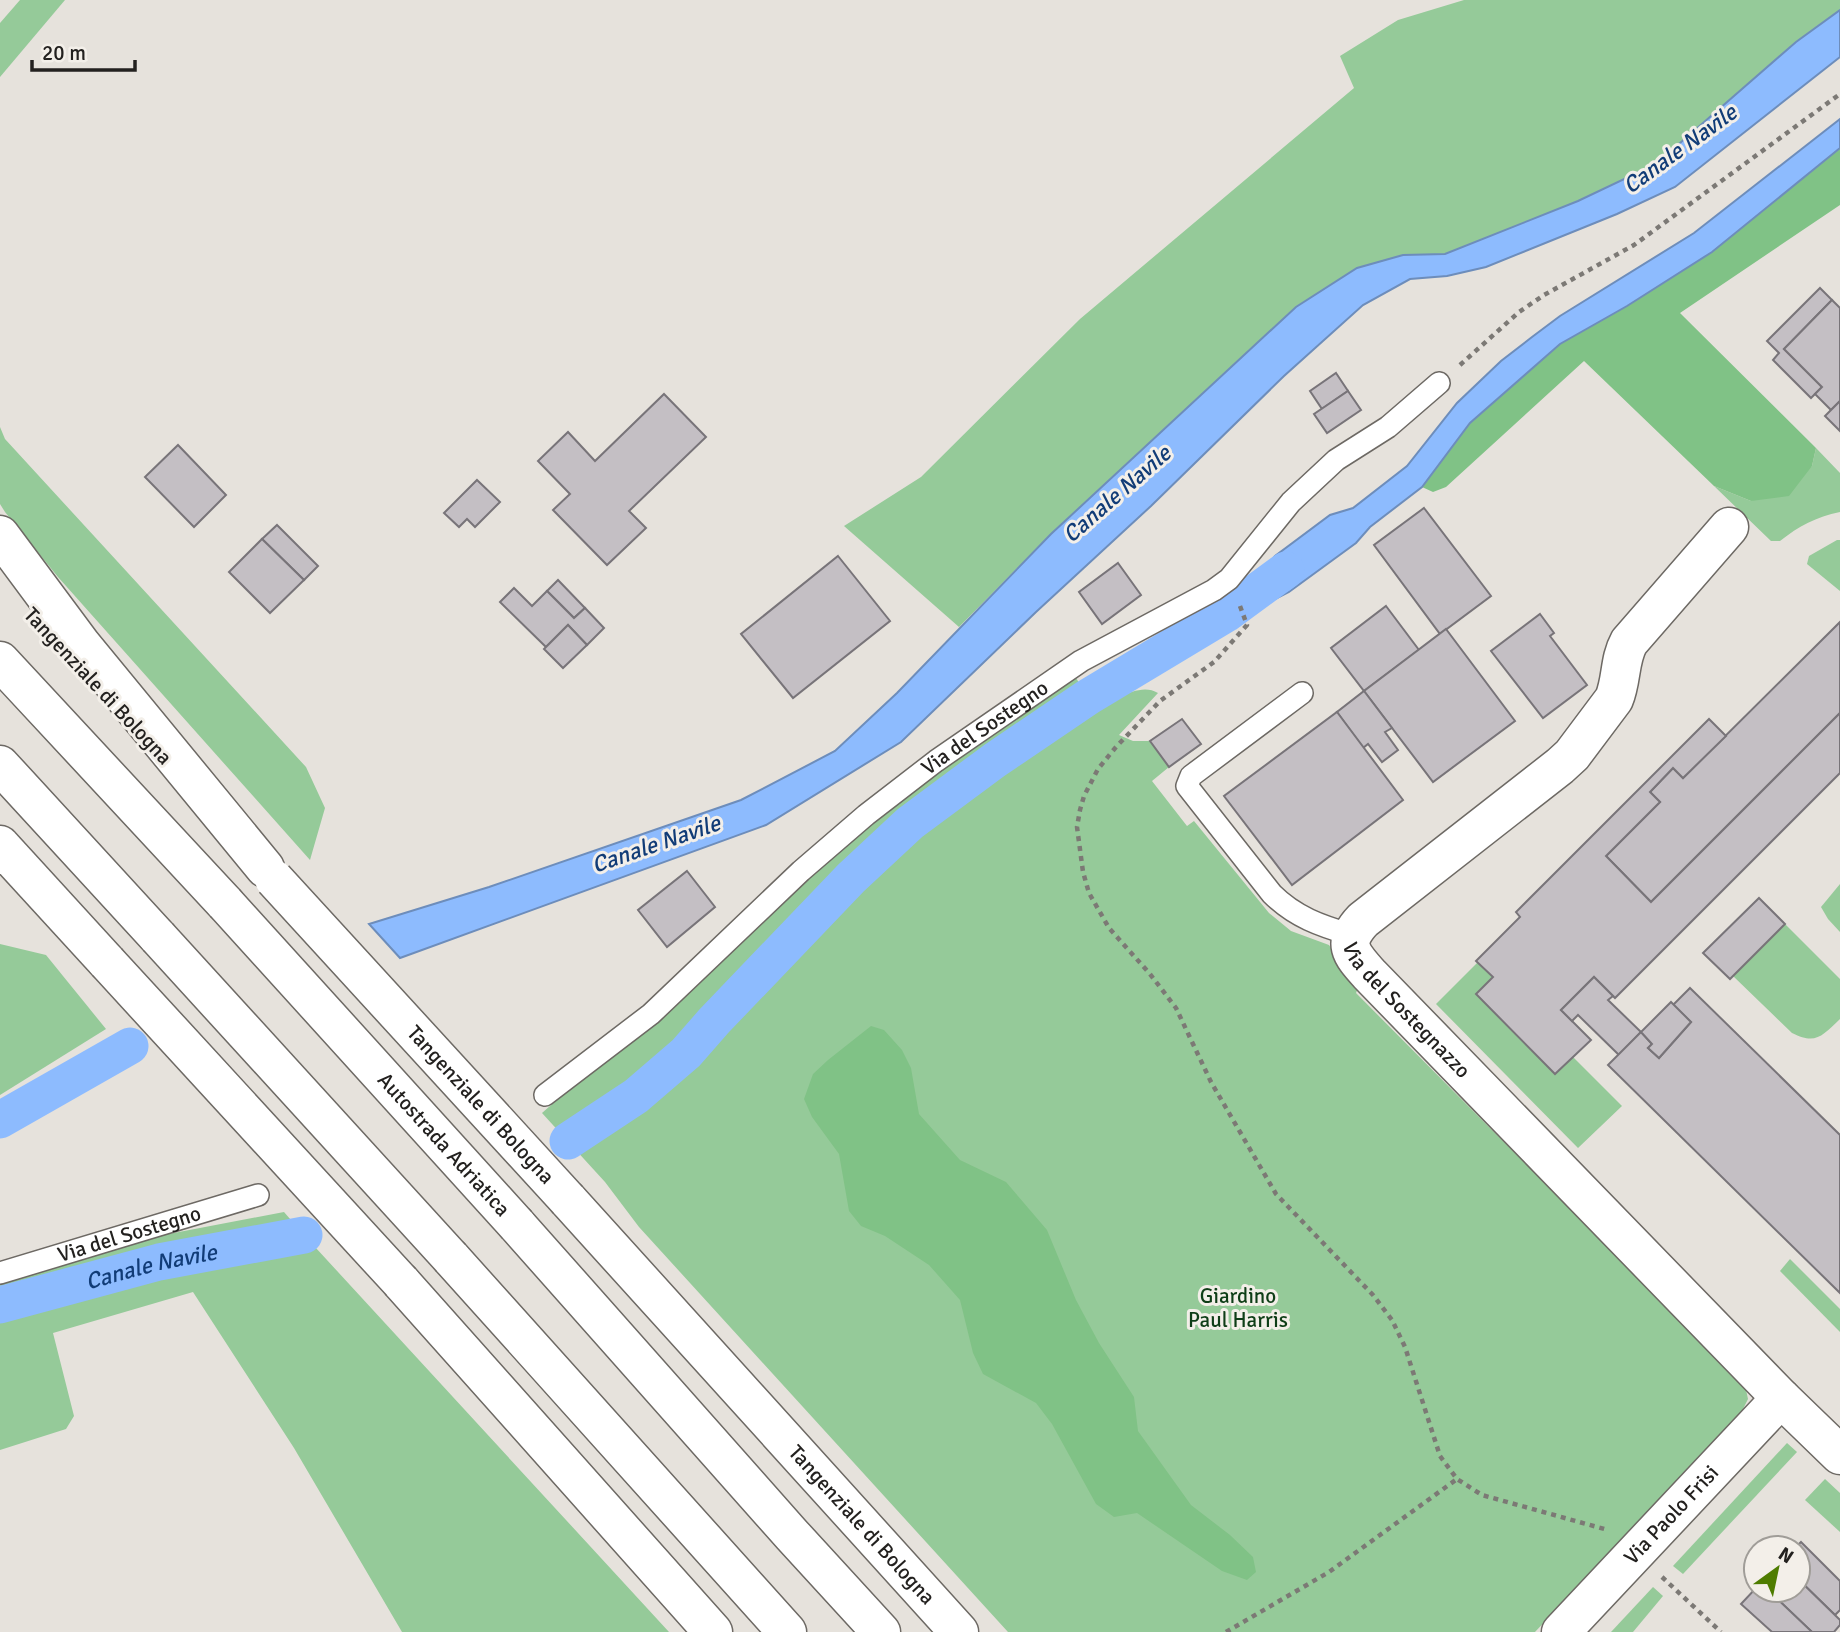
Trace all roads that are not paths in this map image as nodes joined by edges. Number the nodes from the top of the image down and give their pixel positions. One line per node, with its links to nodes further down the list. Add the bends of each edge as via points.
1 (1439, 383): 11 (lane, Via del Sostegno, via 1388,427 1336,460 1291,502 1229,579 1081,661 936,761 801,871 651,1013)
2 (1729, 527): 10 (main road, Via del Sostegnazzo, via 1629,642 1614,699 1572,755 1363,920)
3 (0, 535): 9 (main road, via 81,644)
4 (0, 580): 9 (main road, Tangenziale di Bologna)
5 (0, 661): 18 (main road, Autostrada Adriatica, bridge, via 225,903)
6 (1302, 694): 10 (lane, via 1191,776 1187,786 1283,906 1321,927)
7 (0, 765): 17 (main road, bridge)
8 (6, 852): 16 (main road, bridge, via 401,1282)
9 (270, 874): 19 (main road, Tangenziale di Bologna, bridge)
10 (1352, 935): 14 (main road, Via del Sostegnazzo, via 1354,957 1369,974)
11 (545, 1096)
12 (258, 1195): 13 (lane, Via del Sostegno)
13 (0, 1273)
14 (1781, 1398): 15 (main road, Via del Sostegnazzo); 20 (main road, Via Paolo Frisi)
15 (1840, 1455)
16 (713, 1632)
17 (787, 1632)
18 (881, 1632)
19 (959, 1632)
20 (1561, 1632)

